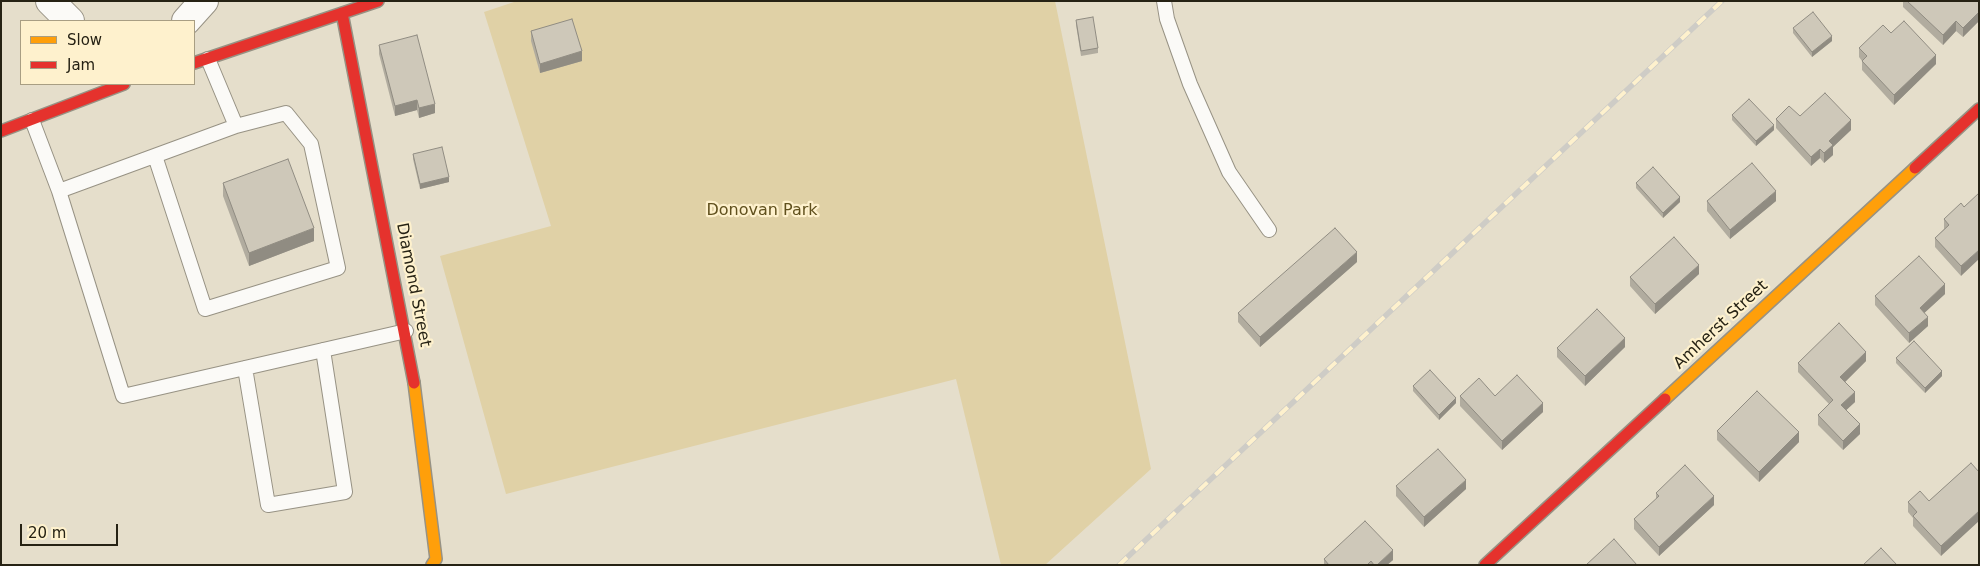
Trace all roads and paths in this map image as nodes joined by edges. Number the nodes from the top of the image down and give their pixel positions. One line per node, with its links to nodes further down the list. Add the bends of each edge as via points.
1 (50, 1): 6 (street)
2 (204, 1): 7 (street)
3 (378, 1): 5 (street)
4 (1164, 1): 17 (lane, via 1167,19 1190,84 1229,172)
5 (342, 13): 8 (street); 18 (street, Diamond Street)
6 (69, 20)
7 (187, 20)
8 (208, 58): 9 (street); 13 (lane)
9 (195, 63)
10 (121, 85): 12 (street)
11 (1979, 109): 22 (street, Amherst Street)
12 (32, 120): 14 (street); 16 (lane)
13 (236, 126): 15 (lane); 15 (lane, via 286,113 311,144 338,268 205,309)
14 (1, 131)
15 (155, 156): 16 (lane)
16 (59, 191): 20 (lane, via 123,396)
17 (1269, 230)
18 (406, 331): 19 (lane); 21 (street, Diamond Street, via 436,560)
19 (323, 350): 20 (lane); 20 (lane, via 345,492 268,504)
20 (245, 368)
21 (432, 565)
22 (1485, 565)

